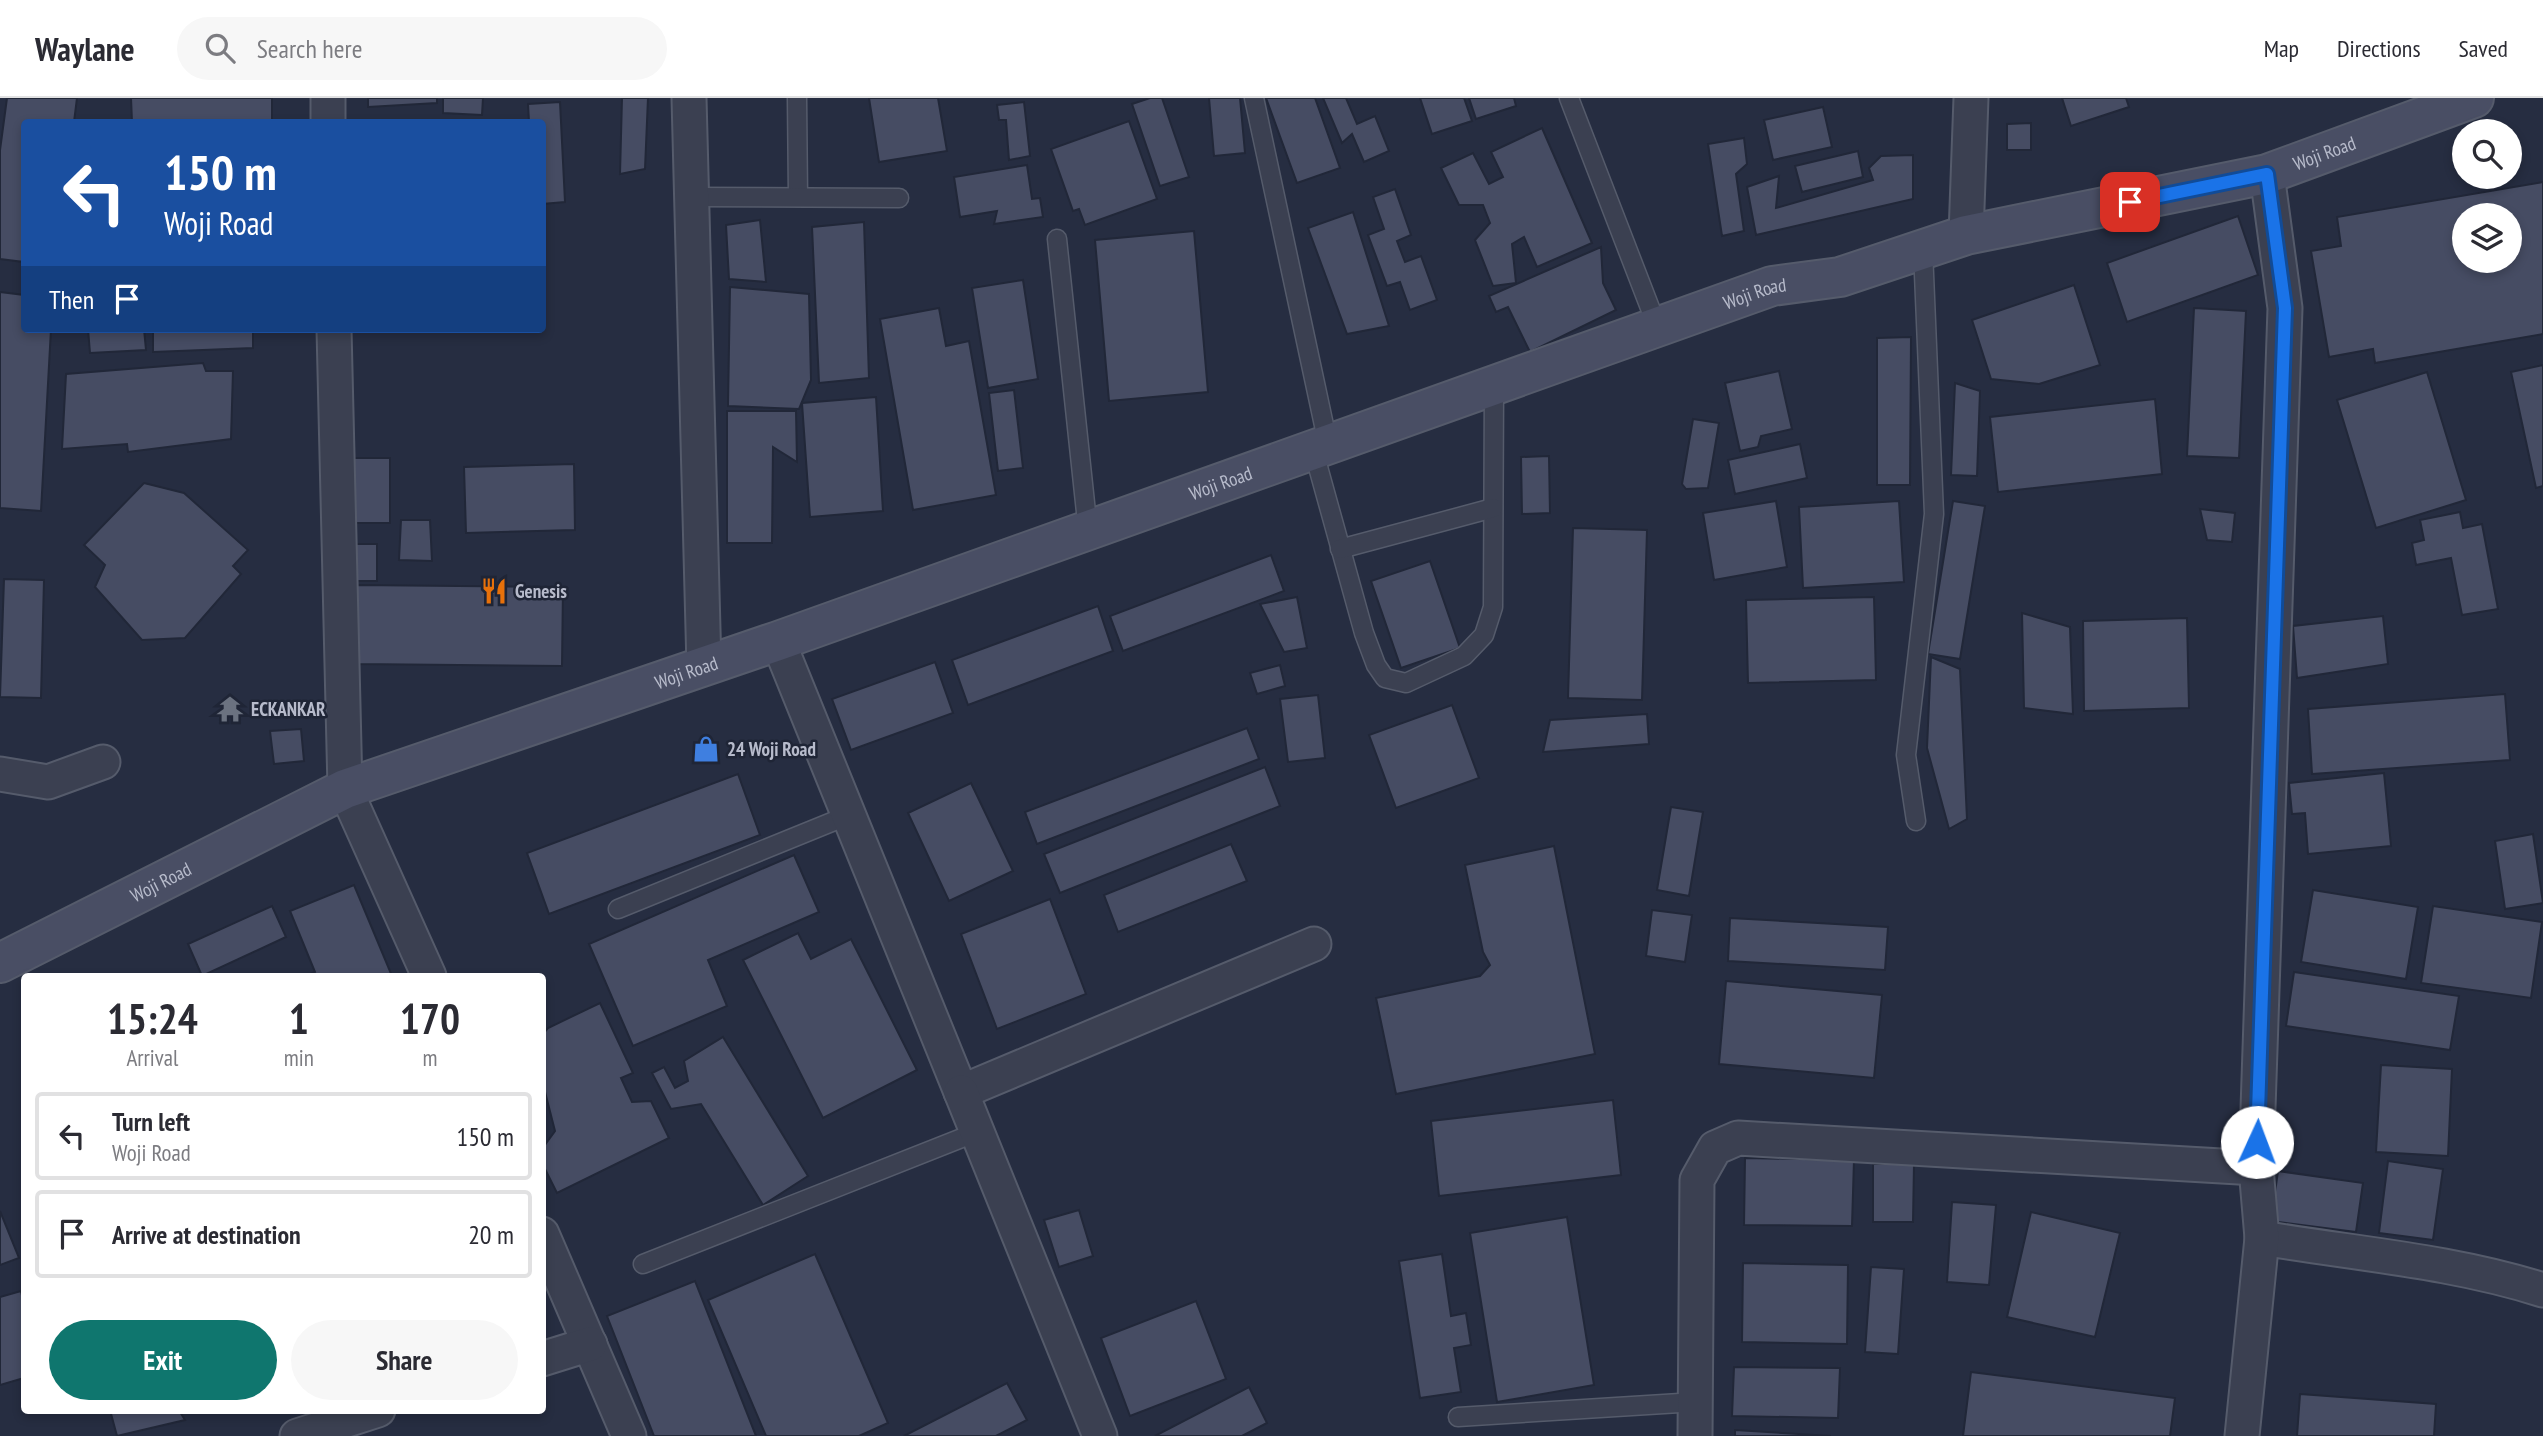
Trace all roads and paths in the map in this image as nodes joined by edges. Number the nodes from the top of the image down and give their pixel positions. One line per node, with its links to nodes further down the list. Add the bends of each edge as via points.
1 (328, 98): 8 (street)
2 (689, 98): 10 (street)
3 (797, 98): 11 (lane)
4 (1254, 98): 19 (lane)
5 (1569, 98): 16 (lane)
6 (1970, 98): 13 (street)
7 (2474, 98): 9 (main road, Woji Road)
8 (328, 119)
9 (2267, 174): 13 (main road, Woji Road); 36 (street, via 2285,308)
10 (692, 197): 11 (lane); 24 (street)
11 (798, 197): 12 (lane)
12 (899, 198)
13 (1966, 235): 15 (main road, Woji Road)
14 (1057, 239): 21 (lane)
15 (1923, 250): 16 (main road, Woji Road, via 1840,276 1772,286); 29 (lane, via 1934,514 1906,755)
16 (1657, 327): 18 (main road, Woji Road)
17 (334, 333): 27 (street)
18 (1494, 385): 19 (main road, Woji Road); 20 (lane)
19 (1321, 447): 21 (main road, Woji Road); 22 (lane)
20 (1493, 508): 22 (lane); 22 (lane, via 1493,607 1484,635 1464,656 1406,683 1385,678 1376,665)
21 (1088, 531): 23 (main road, Woji Road)
22 (1340, 549)
23 (778, 641): 24 (main road, Woji Road); 28 (street)
24 (704, 667): 27 (main road, Woji Road)
25 (103, 762): 26 (street, via 47,782)
26 (0, 774)
27 (345, 789): 32 (main road, Woji Road); 33 (street)
28 (849, 815): 30 (lane); 34 (street)
29 (1916, 821)
30 (618, 909)
31 (1314, 944): 34 (street)
32 (0, 963)
33 (428, 973)
34 (961, 1092): 35 (street)
35 (977, 1132): 39 (lane); 48 (street)
36 (2256, 1168): 37 (street); 43 (street, via 1738,1138 1715,1148 1697,1180)
37 (2262, 1238): 40 (street, via 2443,1264); 50 (street)
38 (546, 1243): 41 (street)
39 (643, 1264)
40 (2543, 1290)
41 (590, 1344): 42 (street); 47 (street)
42 (546, 1358)
43 (1696, 1402): 45 (lane); 49 (street)
44 (366, 1414): 46 (street)
45 (1458, 1417)
46 (297, 1436)
47 (629, 1436)
48 (1100, 1436)
49 (1695, 1436)
50 (2242, 1436)

